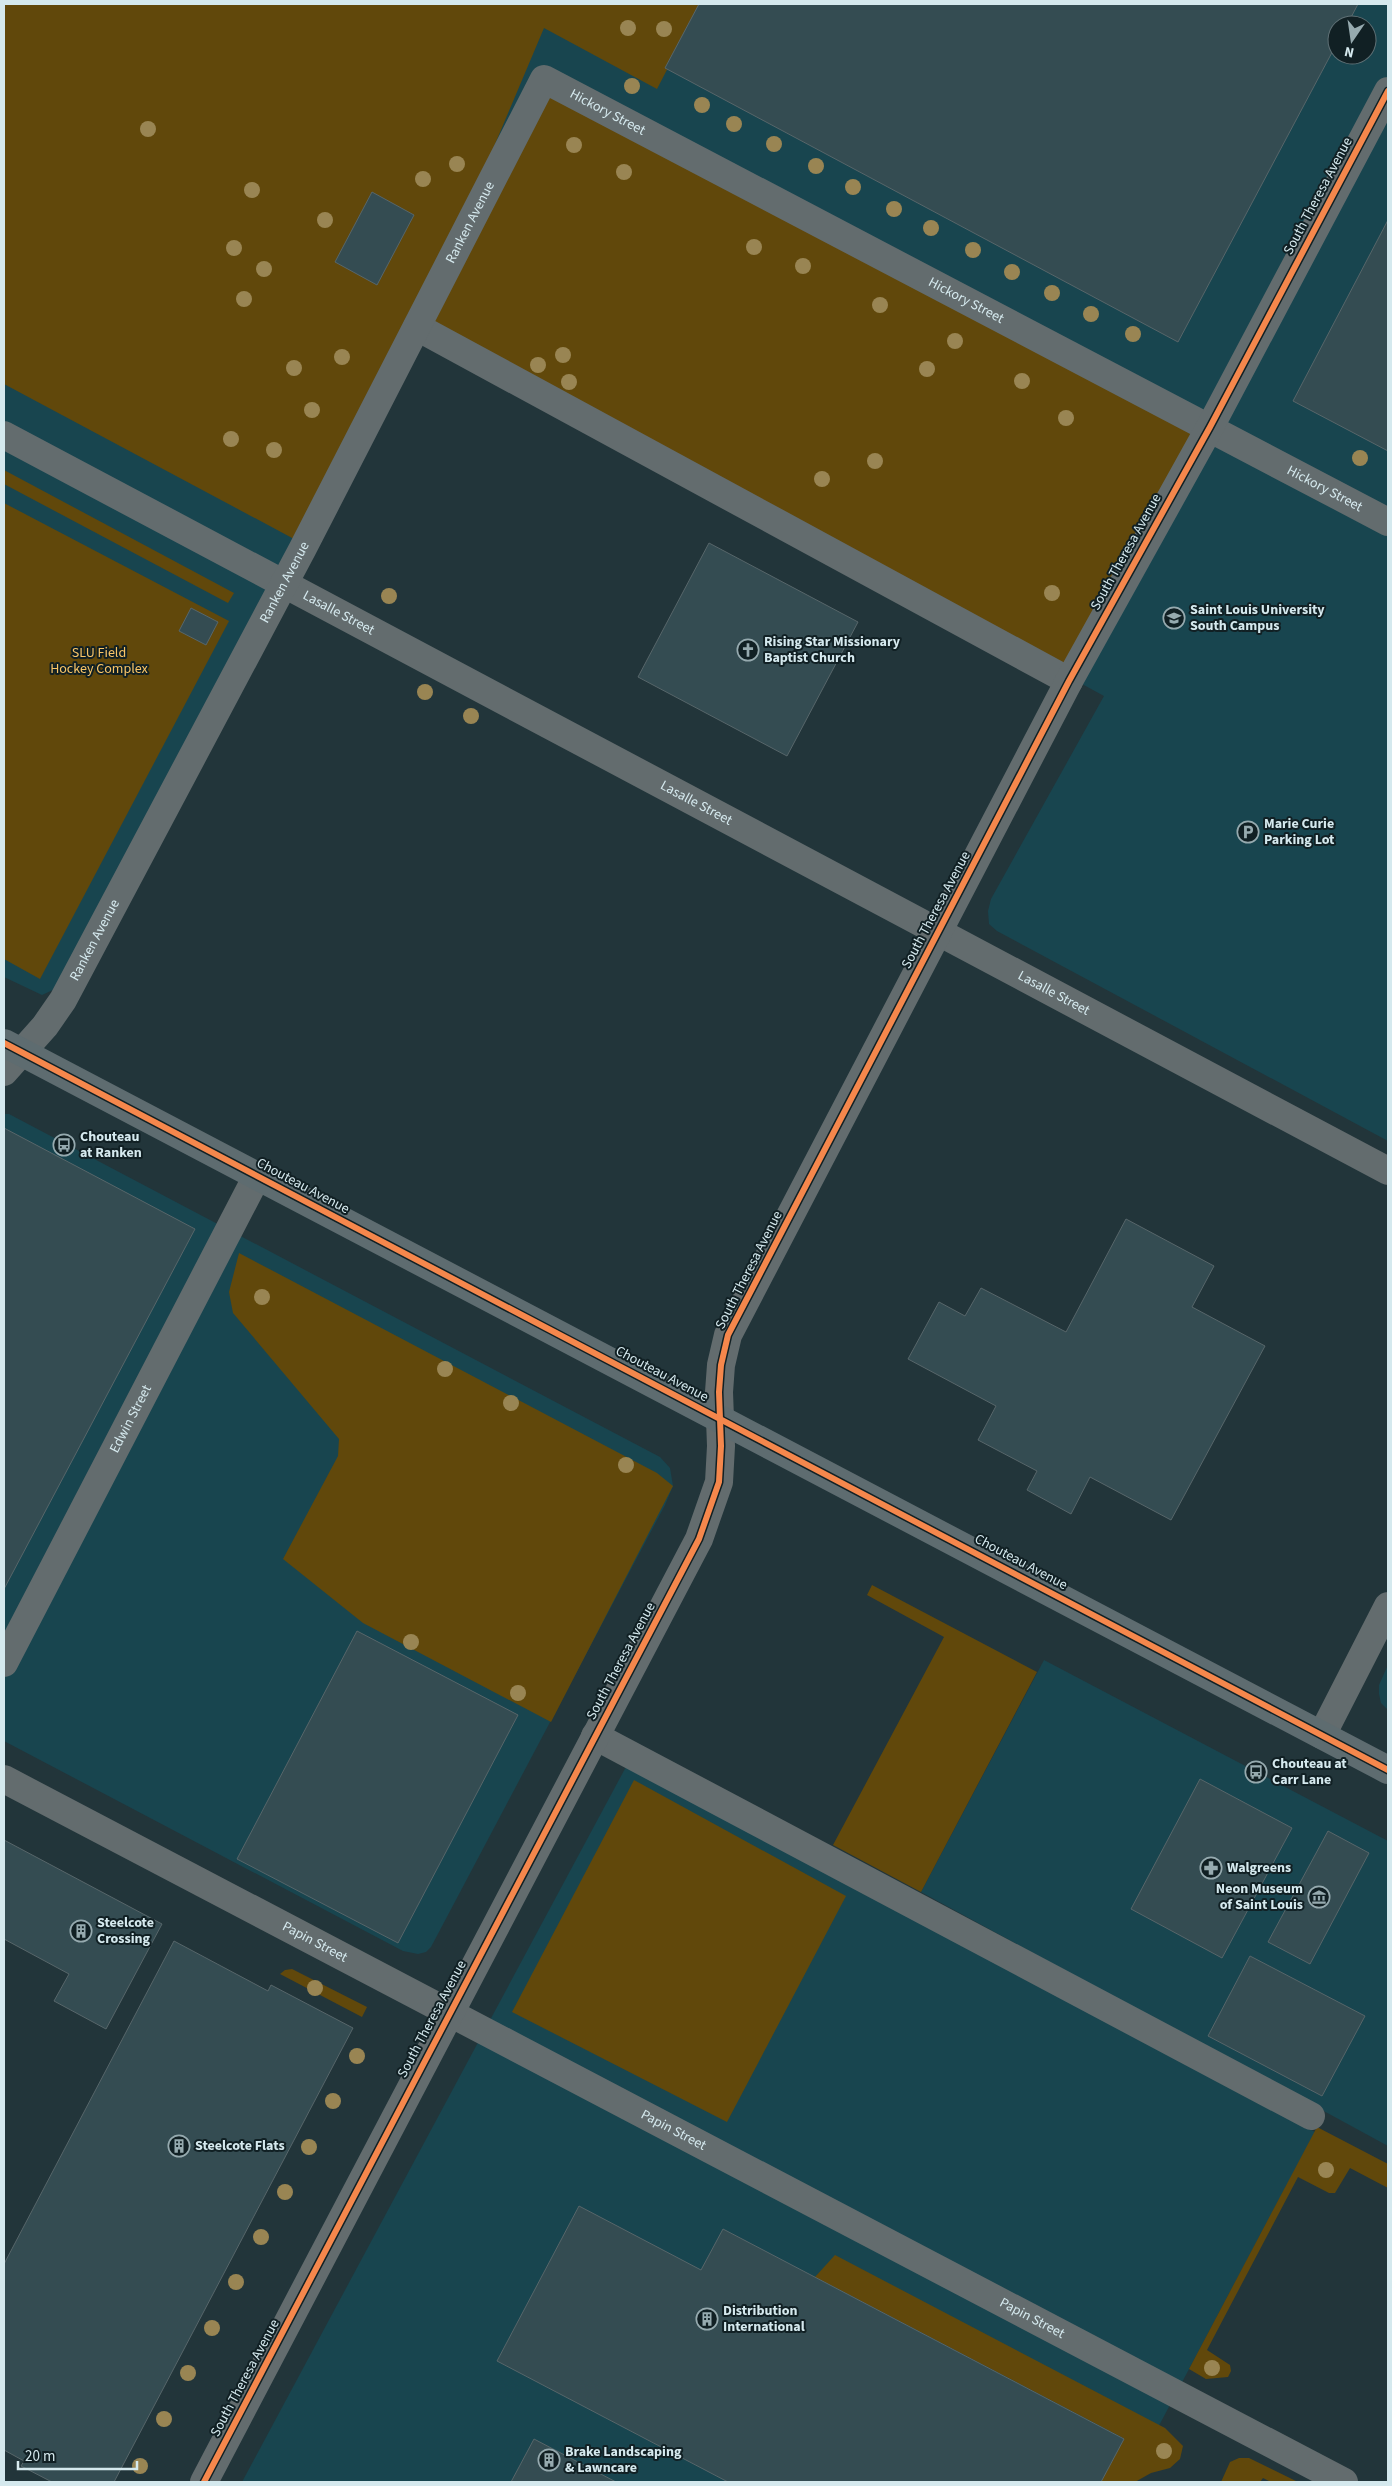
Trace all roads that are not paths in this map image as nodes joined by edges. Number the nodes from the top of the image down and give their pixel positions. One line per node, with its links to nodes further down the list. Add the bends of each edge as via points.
1 (544, 79): 3 (street, Ranken Avenue); 4 (street, Hickory Street)
2 (1388, 91): 4 (street, South Theresa Avenue)
3 (417, 327): 7 (street, Ranken Avenue); 8 (street)
4 (1210, 427): 6 (street, Hickory Street); 8 (street, South Theresa Avenue)
5 (4, 435): 7 (street, Lasalle Street)
6 (1388, 522)
7 (284, 584): 9 (street, Lasalle Street); 10 (street, Ranken Avenue, via 63,1000)
8 (1069, 681): 9 (street, South Theresa Avenue)
9 (938, 932): 12 (street, Lasalle Street); 14 (street, South Theresa Avenue, via 728,1335 721,1365)
10 (13, 1047): 11 (street, Ranken Avenue); 13 (main road, Chouteau Avenue)
11 (4, 1072)
12 (1388, 1171)
13 (257, 1176): 14 (main road, Chouteau Avenue); 16 (street, Edwin Street)
14 (720, 1419): 17 (main road, Chouteau Avenue); 18 (street, South Theresa Avenue, via 719,1482 710,1512 699,1539)
15 (1388, 1606): 17 (street)
16 (4, 1663)
17 (1322, 1735): 19 (main road, Chouteau Avenue)
18 (595, 1736): 21 (street, South Theresa Avenue); 22 (street)
19 (1388, 1770)
20 (4, 1778): 21 (street, Papin Street)
21 (450, 2013): 23 (street, South Theresa Avenue); 24 (street, Papin Street)
22 (1311, 2116)
23 (204, 2482)
24 (1344, 2482)

